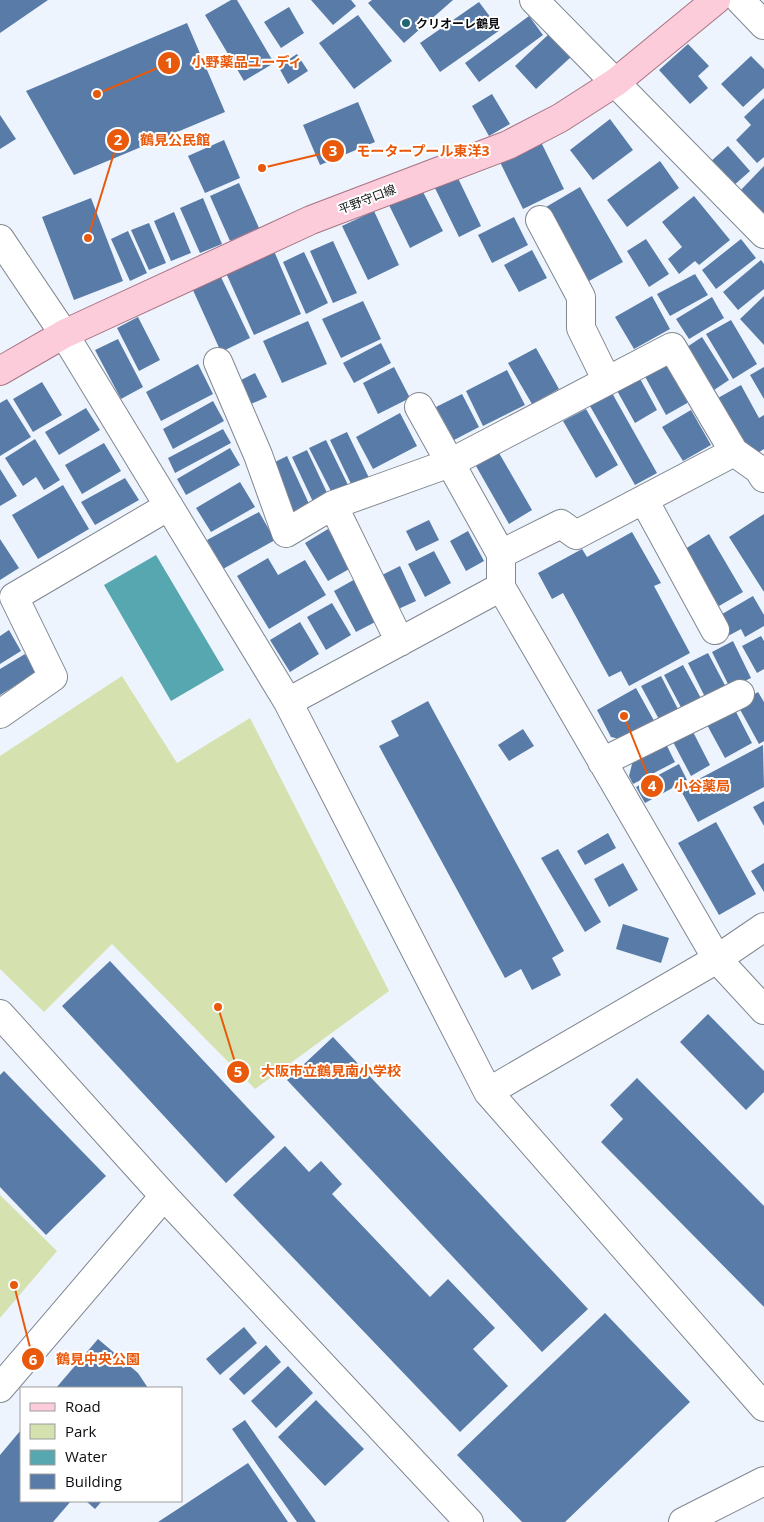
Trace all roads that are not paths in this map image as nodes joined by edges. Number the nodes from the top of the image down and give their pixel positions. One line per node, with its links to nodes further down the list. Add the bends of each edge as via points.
1 (534, 0): 5 (street)
2 (716, 0): 5 (main road, 平野守口線)
3 (740, 0): 4 (street)
4 (764, 25)
5 (616, 82): 7 (street); 9 (main road, 平野守口線, via 560,118 508,145 311,220)
6 (540, 220): 12 (street, via 581,297 581,328)
7 (764, 234)
8 (0, 239): 9 (street)
9 (64, 334): 11 (main road, 平野守口線); 19 (street)
10 (218, 362): 18 (street, via 258,455 286,533)
11 (0, 371)
12 (607, 381): 14 (street, via 672,347); 15 (street)
13 (419, 407): 15 (street)
14 (734, 452): 16 (street); 17 (street)
15 (450, 463): 18 (street); 20 (street)
16 (762, 470)
17 (644, 500): 20 (street, via 576,536 561,524); 22 (street)
18 (333, 505): 23 (street)
19 (169, 506): 25 (street); 26 (street, via 14,596 53,677)
20 (501, 554): 21 (street)
21 (501, 587): 23 (street); 27 (street)
22 (715, 630)
23 (400, 642): 25 (street)
24 (740, 694): 27 (street)
25 (288, 702): 32 (street)
26 (0, 714)
27 (602, 762): 29 (street)
28 (764, 927): 29 (street)
29 (717, 959): 30 (street); 32 (street)
30 (764, 1010)
31 (0, 1014): 33 (street)
32 (488, 1092): 35 (street)
33 (164, 1196): 34 (street); 37 (street)
34 (0, 1388)
35 (764, 1407)
36 (764, 1480): 38 (street)
37 (469, 1522)
38 (682, 1522)

